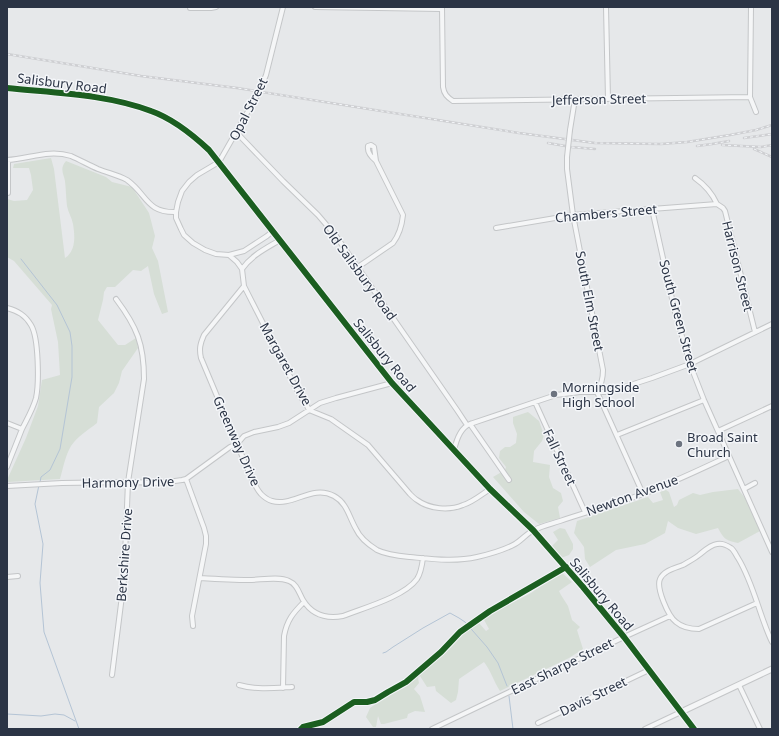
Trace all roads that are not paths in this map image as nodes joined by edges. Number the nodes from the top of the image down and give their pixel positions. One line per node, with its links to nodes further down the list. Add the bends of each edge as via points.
1 (216, 7): 6 (street)
2 (283, 7): 13 (street, Opal Street, via 266,75)
3 (316, 7): 7 (street)
4 (606, 7): 11 (street)
5 (751, 7): 9 (street)
6 (190, 8)
7 (442, 8): 10 (street, Jefferson Street, via 443,87 448,98 453,101)
8 (7, 88): 16 (street, Salisbury Road, via 92,97 123,102 152,111 198,139)
9 (750, 96): 11 (street, Jefferson Street); 12 (street)
10 (575, 99): 11 (street, Jefferson Street); 22 (street, South Elm Street, bridge, via 567,157)
11 (608, 99)
12 (756, 112)
13 (236, 132): 16 (street, Opal Street); 27 (street, Old Salisbury Road, via 326,224)
14 (7, 160): 18 (street); 21 (street, via 42,154 70,156 126,179 156,209 162,212)
15 (376, 161): 27 (street, via 403,215 402,222 393,243)
16 (220, 162): 21 (street, via 189,182 182,191); 24 (street, Salisbury Road)
17 (695, 178): 19 (street, Harrison Street, via 709,190)
18 (8, 193)
19 (717, 204): 20 (street, Chambers Street); 33 (street, Harrison Street, via 724,211)
20 (652, 209): 22 (street, Chambers Street); 34 (street, South Green Street, via 675,312)
21 (176, 212): 26 (street, via 181,230 193,243 216,254)
22 (573, 215): 23 (street, Chambers Street); 36 (street, South Elm Street, via 603,370 603,378)
23 (496, 228)
24 (273, 231): 25 (street, Salisbury Road); 26 (street, via 244,251)
25 (280, 240): 28 (street, via 252,257); 35 (street, Salisbury Road)
26 (229, 255): 28 (street)
27 (358, 267): 42 (street, Old Salisbury Road)
28 (242, 269): 29 (street, Margaret Drive)
29 (244, 286): 40 (street, Margaret Drive, via 300,396); 46 (street, Greenway Drive, via 204,335 199,350)
30 (116, 299): 52 (street, Berkshire Drive, via 135,329 144,362 142,396)
31 (7, 308): 43 (street, via 21,312 31,325 36,345 36,398)
32 (772, 324): 33 (street)
33 (755, 332): 34 (street)
34 (690, 364): 36 (street, via 612,391); 37 (street, South Green Street)
35 (392, 383): 40 (street, Harmony Drive, via 320,403); 47 (street, Salisbury Road)
36 (597, 392): 38 (street, via 563,394); 45 (street)
37 (704, 400): 44 (street, South Green Street); 45 (street)
38 (535, 402): 42 (street); 58 (street, Fall Street)
39 (772, 406): 44 (street)
40 (310, 410): 46 (street, Harmony Drive, via 290,423 244,436); 55 (street, Margaret Drive, via 331,419 368,445 410,494 427,506 455,508)
41 (7, 423): 43 (street)
42 (468, 424): 47 (street); 51 (street, Old Salisbury Road)
43 (22, 429): 49 (street)
44 (718, 431): 48 (street, South Green Street)
45 (617, 435): 57 (street)
46 (237, 444): 50 (street, Harmony Drive); 61 (street, Greenway Drive, via 257,487 268,500 286,501 311,493 327,492 343,503 356,529 368,544 388,554)
47 (454, 451): 55 (street, Salisbury Road)
48 (729, 456): 56 (street, South Green Street); 57 (street, Newton Avenue)
49 (7, 467)
50 (186, 479): 52 (street, Harmony Drive, via 161,483); 64 (street, via 206,536)
51 (509, 480)
52 (128, 482): 54 (street, Harmony Drive); 73 (street, Berkshire Drive, via 124,580)
53 (755, 483): 56 (street)
54 (7, 486)
55 (490, 489): 59 (street, Salisbury Road)
56 (744, 489): 60 (street, South Green Street)
57 (643, 494): 58 (street, Newton Avenue)
58 (585, 512): 59 (street, Newton Avenue)
59 (533, 530): 61 (street, Greenway Drive, via 516,543 478,557 454,560); 69 (street, Salisbury Road)
60 (772, 552)
61 (423, 558): 65 (street, via 418,578 411,586 392,597 342,616 325,617 317,614)
62 (18, 576): 63 (street)
63 (7, 577)
64 (200, 578): 65 (street, via 287,580 294,585); 68 (street, via 192,616)
65 (304, 602): 77 (street, via 289,620 284,636)
66 (757, 603): 67 (street, via 699,629 683,627); 67 (street, via 748,578 732,548 725,544 717,544 664,574 660,579 660,590); 70 (street)
67 (670, 616): 69 (street, East Sharpe Street)
68 (193, 626)
69 (624, 637): 72 (street, Salisbury Road); 80 (street, East Sharpe Street)
70 (772, 642)
71 (772, 669): 75 (street)
72 (648, 670): 78 (street, Salisbury Road); 79 (street, Davis Street)
73 (112, 675)
74 (239, 685): 77 (street, via 251,688)
75 (739, 685): 78 (street); 83 (street)
76 (292, 687): 77 (street)
77 (283, 688)
78 (681, 712): 81 (street); 82 (street, Salisbury Road)
79 (538, 723)
80 (432, 729)
81 (645, 729)
82 (694, 729)
83 (760, 729)

